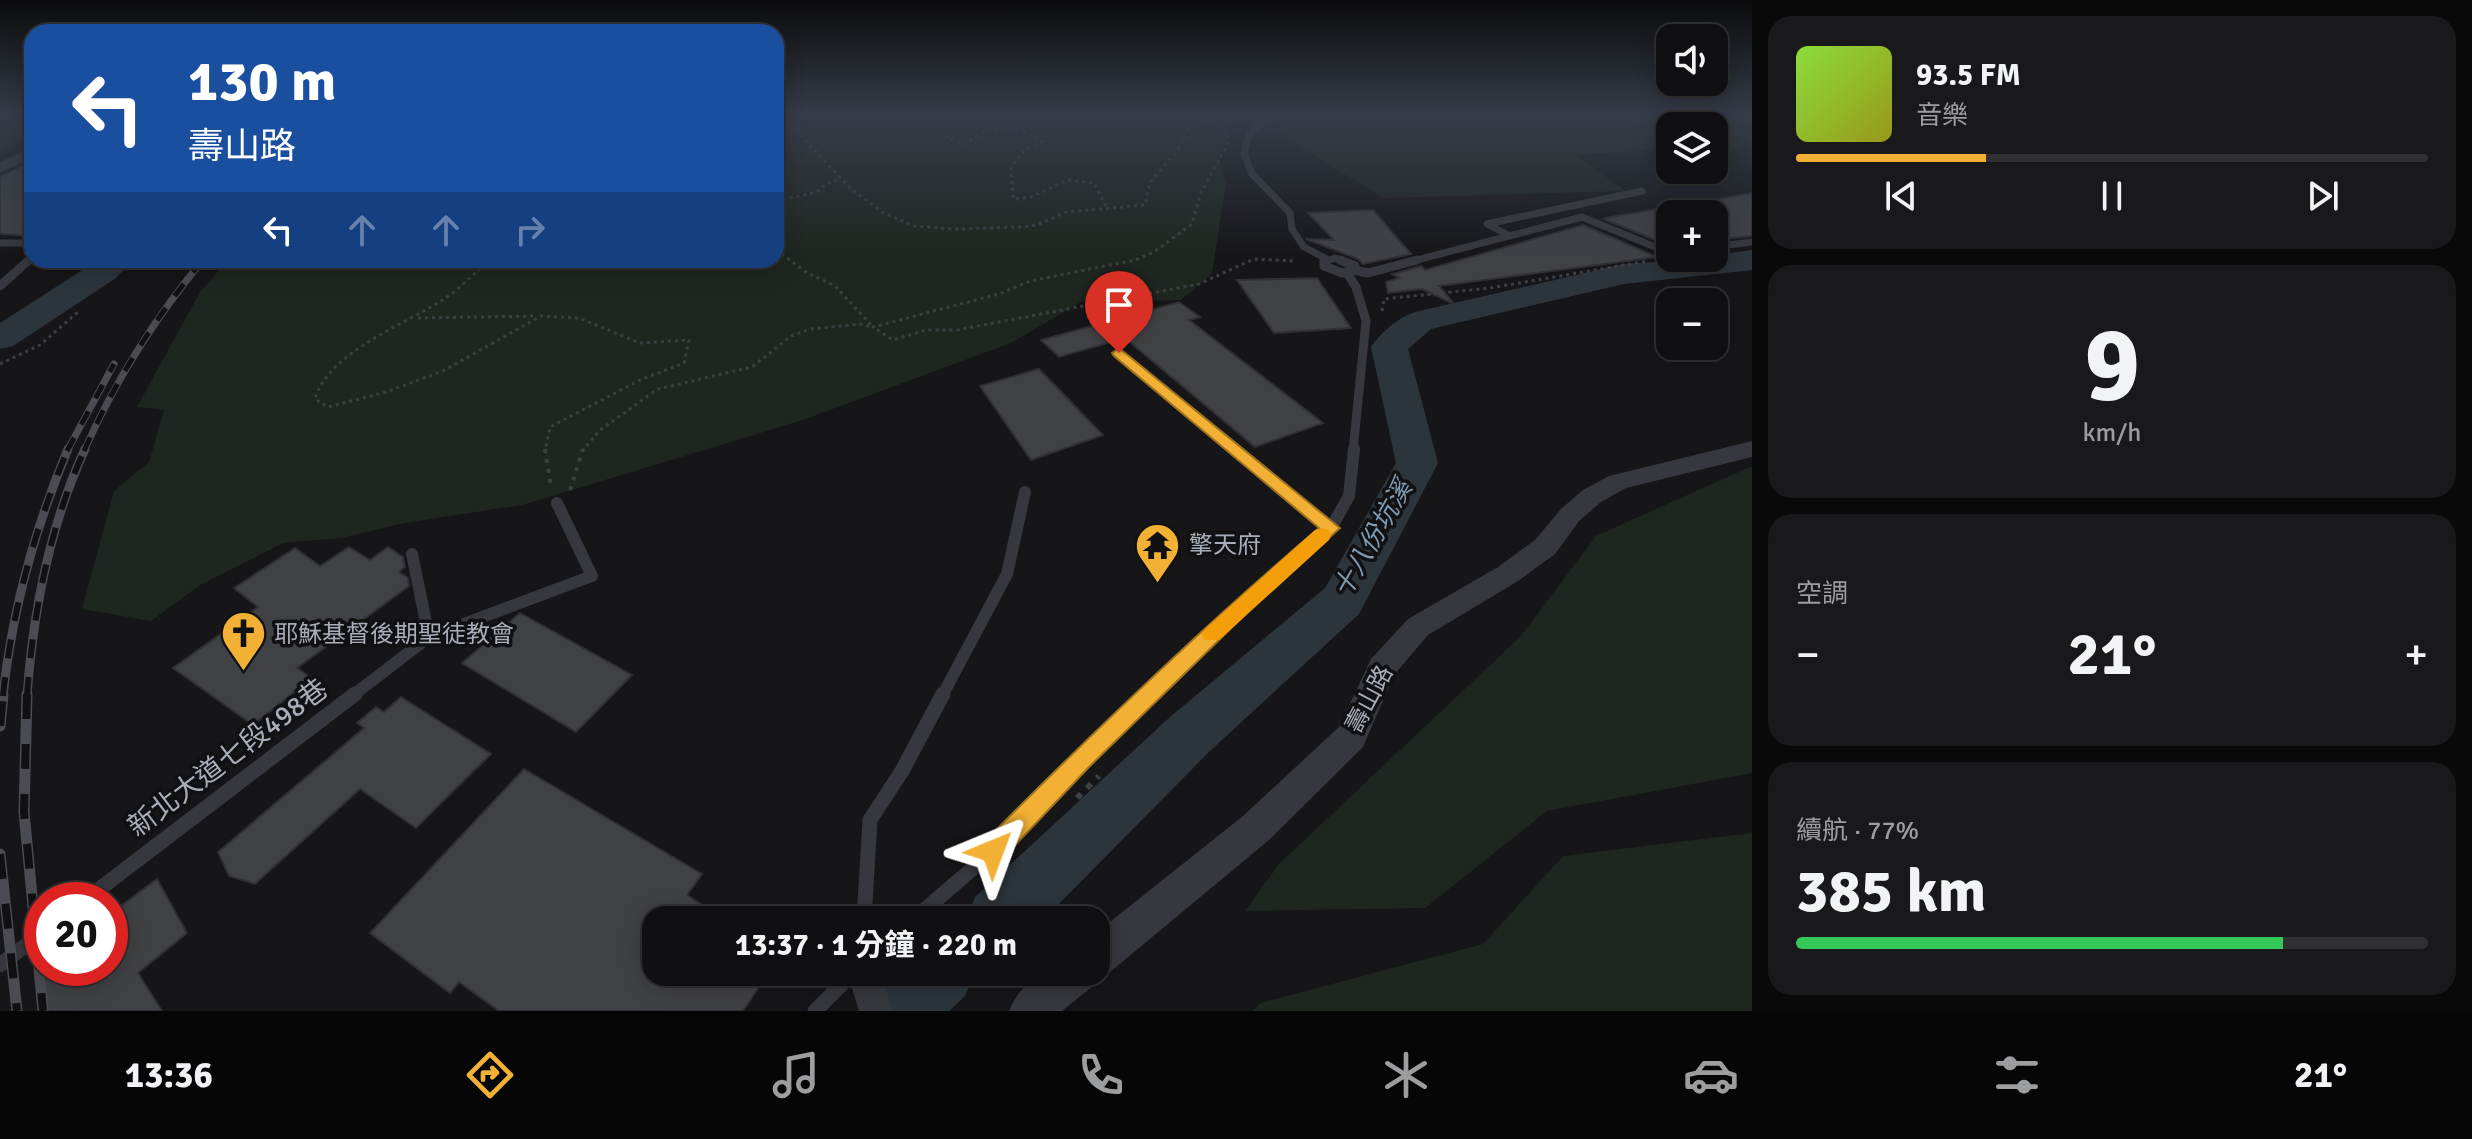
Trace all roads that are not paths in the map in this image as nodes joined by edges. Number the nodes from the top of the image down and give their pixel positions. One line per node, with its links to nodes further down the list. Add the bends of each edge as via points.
1 (1247, 162): 9 (lane, via 1290,213 1292,229 1304,247)
2 (1642, 191): 3 (lane, via 1487,224)
3 (1510, 236): 8 (lane, via 1582,217); 11 (lane, via 1368,273)
4 (1752, 242): 7 (lane)
5 (0, 243): 6 (lane)
6 (24, 243)
7 (1728, 245)
8 (1656, 247)
9 (1325, 262): 11 (lane); 11 (lane, via 1345,259 1355,266)
10 (24, 264): 12 (lane)
11 (1351, 272): 17 (lane, via 1366,321 1349,496)
12 (0, 286)
13 (1119, 353): 17 (lane)
14 (1752, 449): 24 (street, 壽山路, via 1618,482 1592,496 1545,547 1508,574 1418,627 1382,668 1351,737 1256,828)
15 (1025, 492): 21 (lane, via 1007,574 902,771 870,820)
16 (557, 503): 19 (lane, 新北大道七段498巷, via 592,576)
17 (1331, 528): 22 (lane, via 1252,596 993,851)
18 (412, 554): 19 (lane)
19 (429, 637): 20 (lane, 新北大道七段498巷)
20 (109, 882)
21 (865, 906)
22 (929, 906)
23 (24, 947): 25 (lane)
24 (1110, 947)
25 (0, 965)
26 (840, 986): 29 (lane)
27 (868, 986): 30 (street)
28 (1061, 986): 31 (street)
29 (815, 1011)
30 (876, 1011)
31 (1029, 1011)

